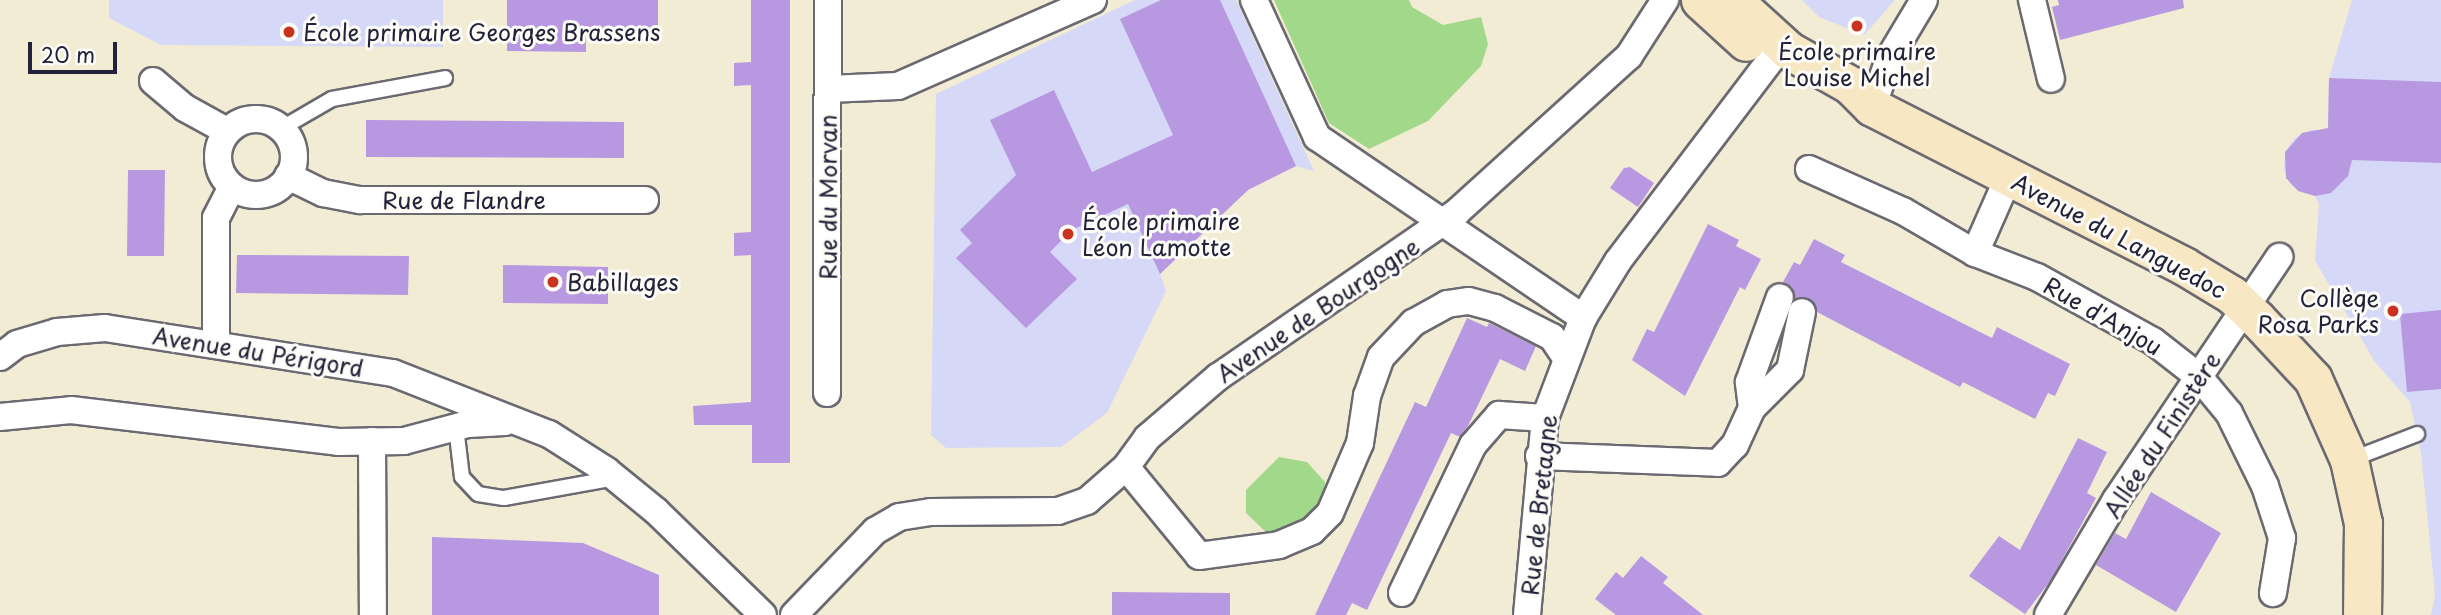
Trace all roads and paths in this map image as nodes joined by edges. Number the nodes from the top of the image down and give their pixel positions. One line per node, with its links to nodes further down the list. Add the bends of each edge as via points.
1 (828, 0): 12 (street, Rue du Morvan)
2 (1094, 0): 12 (street, via 898,86)
3 (1254, 0): 21 (street, via 1317,137)
4 (1665, 0): 21 (street, Avenue de Bourgogne, via 1629,56)
5 (1924, 0): 13 (street, via 1891,57)
6 (2032, 0): 10 (street)
7 (1714, 4): 8 (street, Avenue du Languedoc)
8 (1775, 53): 13 (street, Avenue du Languedoc, via 1850,85); 27 (street, via 1618,261)
9 (445, 78): 14 (lane, via 332,99)
10 (2051, 79)
11 (153, 81): 15 (street, via 185,108)
12 (828, 89): 32 (street, Rue du Morvan)
13 (1872, 107): 18 (street, Avenue du Languedoc)
14 (282, 128): 15 (street, via 264,119 246,118); 17 (street, via 295,156)
15 (227, 131): 19 (street, via 218,162 220,175)
16 (1809, 169): 22 (street, Rue d'Anjou, via 1903,211)
17 (288, 176): 19 (street, via 281,188 268,195 247,195); 20 (street, Rue de Flandre, via 323,193 360,200)
18 (2009, 176): 22 (street); 25 (street, Avenue du Languedoc, via 2210,281)
19 (231, 188): 28 (street, via 216,218)
20 (645, 200)
21 (1441, 224): 27 (street); 42 (street, Avenue de Bourgogne, via 1218,377 1147,438)
22 (1975, 253): 31 (street, Rue d'Anjou, via 2037,277 2141,334)
23 (2279, 257): 25 (street, Allée du Finistère)
24 (1780, 297): 33 (street, via 1749,382)
25 (2245, 310): 31 (street, Allée du Finistère); 41 (street, Avenue du Languedoc, via 2313,379)
26 (1802, 312): 33 (street, via 1790,370)
27 (1583, 318): 30 (street, Rue de Bretagne)
28 (216, 344): 29 (street, Avenue du Périgord, via 105,328 57,332 16,344); 36 (street, Avenue du Périgord, via 393,373)
29 (0, 357)
30 (1566, 358): 35 (street, Rue de Bretagne); 42 (street, via 1552,337 1469,301 1447,304 1413,323 1381,357 1367,396 1360,443 1330,513 1312,531 1279,545 1199,556)
31 (2199, 377): 45 (street, Rue d'Anjou, via 2229,413 2264,486 2282,538); 51 (street, Allée du Finistère, via 2116,500)
32 (827, 393)
33 (1752, 408): 40 (street, via 1735,445 1718,463)
34 (0, 417): 39 (street, Avenue du Périgord, via 71,410 338,442)
35 (1545, 418): 40 (street, Rue de Bretagne); 44 (street, via 1499,415 1474,445)
36 (512, 422): 37 (street, Avenue du Périgord); 43 (street, Avenue du Périgord, via 549,435)
37 (456, 427): 39 (street, Avenue du Périgord, via 404,441); 43 (lane, via 462,477 478,494 504,498)
38 (2417, 434): 41 (lane)
39 (372, 442): 47 (street)
40 (1539, 456): 50 (street, Rue de Bretagne)
41 (2349, 460): 52 (street, Avenue du Languedoc, via 2363,523)
42 (1126, 467): 49 (street, Avenue de Bourgogne, via 1087,501 1058,511 931,512 899,517 875,531)
43 (615, 478): 46 (street, Avenue du Périgord, via 656,511)
44 (1402, 593)
45 (2273, 593)
46 (741, 605): 48 (street, Avenue du Périgord)
47 (373, 615)
48 (763, 615)
49 (794, 615)
50 (1527, 615)
51 (2048, 615)
52 (2362, 615)

